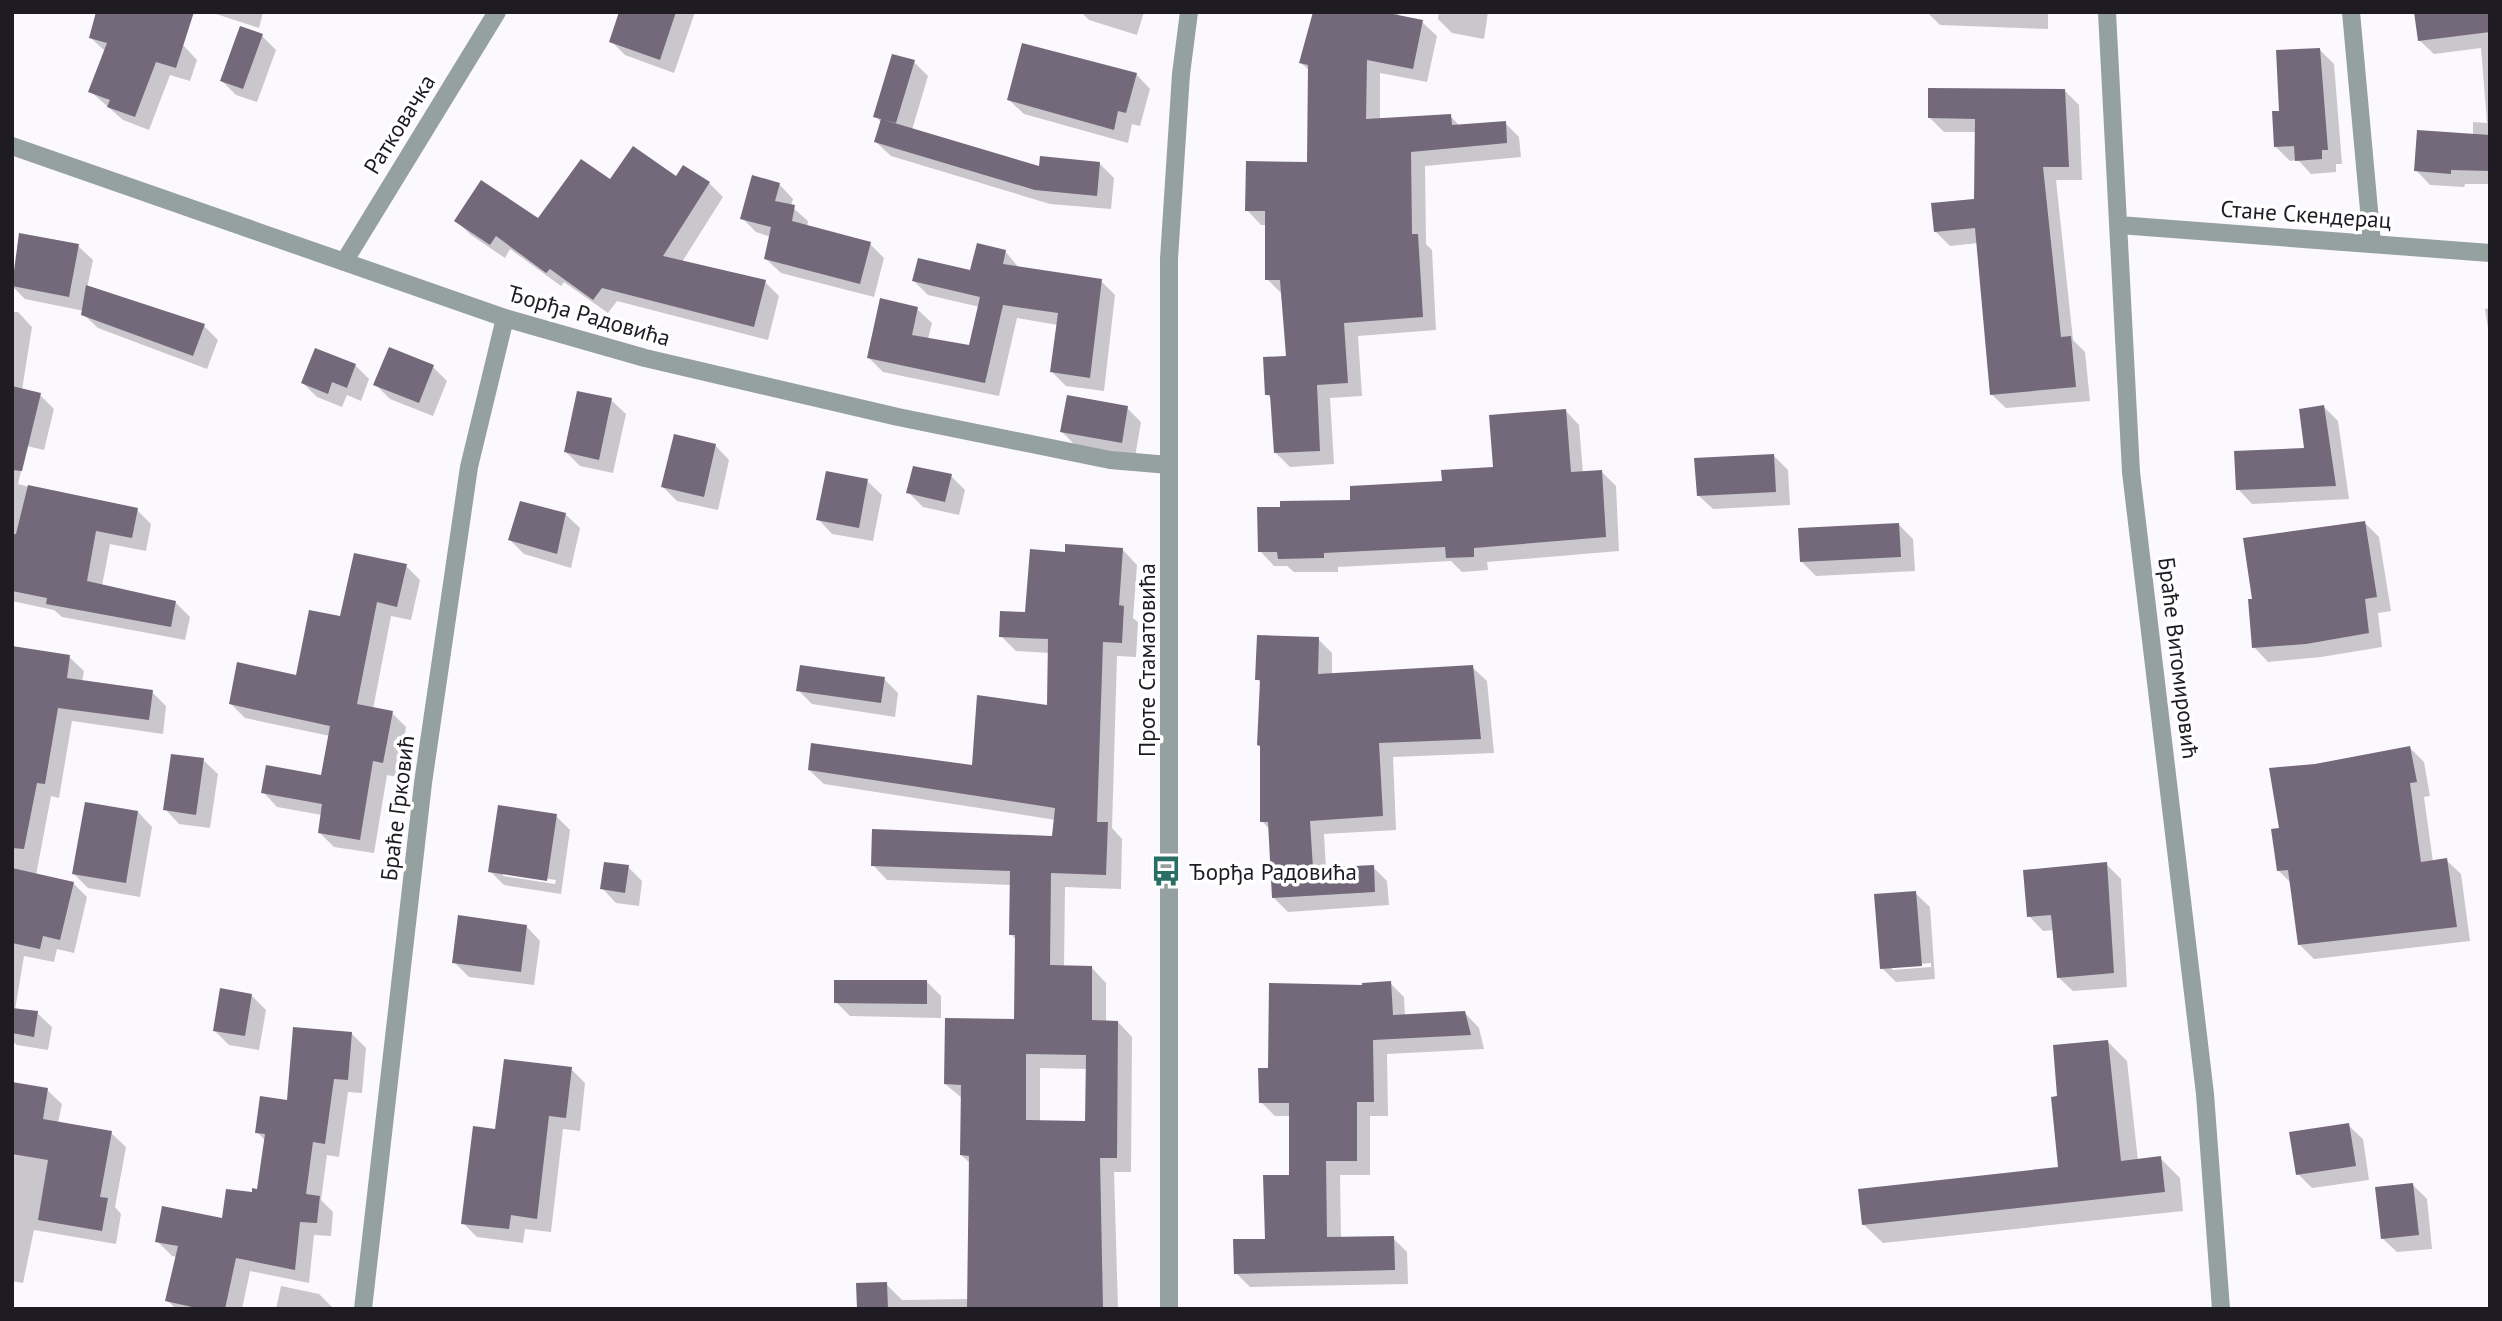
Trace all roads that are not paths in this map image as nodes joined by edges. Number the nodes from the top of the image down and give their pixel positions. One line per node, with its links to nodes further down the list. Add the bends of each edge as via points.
1 (497, 12): 9 (street, Ратковачка)
2 (1189, 12): 11 (street, Проте Стаматовића, via 1169,259)
3 (2107, 12): 6 (street, Браће Витомировић)
4 (2351, 12): 7 (street)
5 (12, 146): 9 (street, Ђорђа Радовића)
6 (2119, 225): 7 (street, Стане Скендерац); 14 (street, Браће Витомировић, via 2131,471 2205,1094)
7 (2372, 243): 8 (street, Стане Скендерац)
8 (2490, 253)
9 (344, 262): 10 (street, Ђорђа Радовића)
10 (505, 318): 11 (street, Ђорђа Радовића, via 646,358 898,417 1110,460); 12 (street, Браће Грковић, via 469,467 423,783)
11 (1169, 465): 13 (street, Проте Стаматовића)
12 (363, 1309)
13 (1169, 1309)
14 (2221, 1309)

